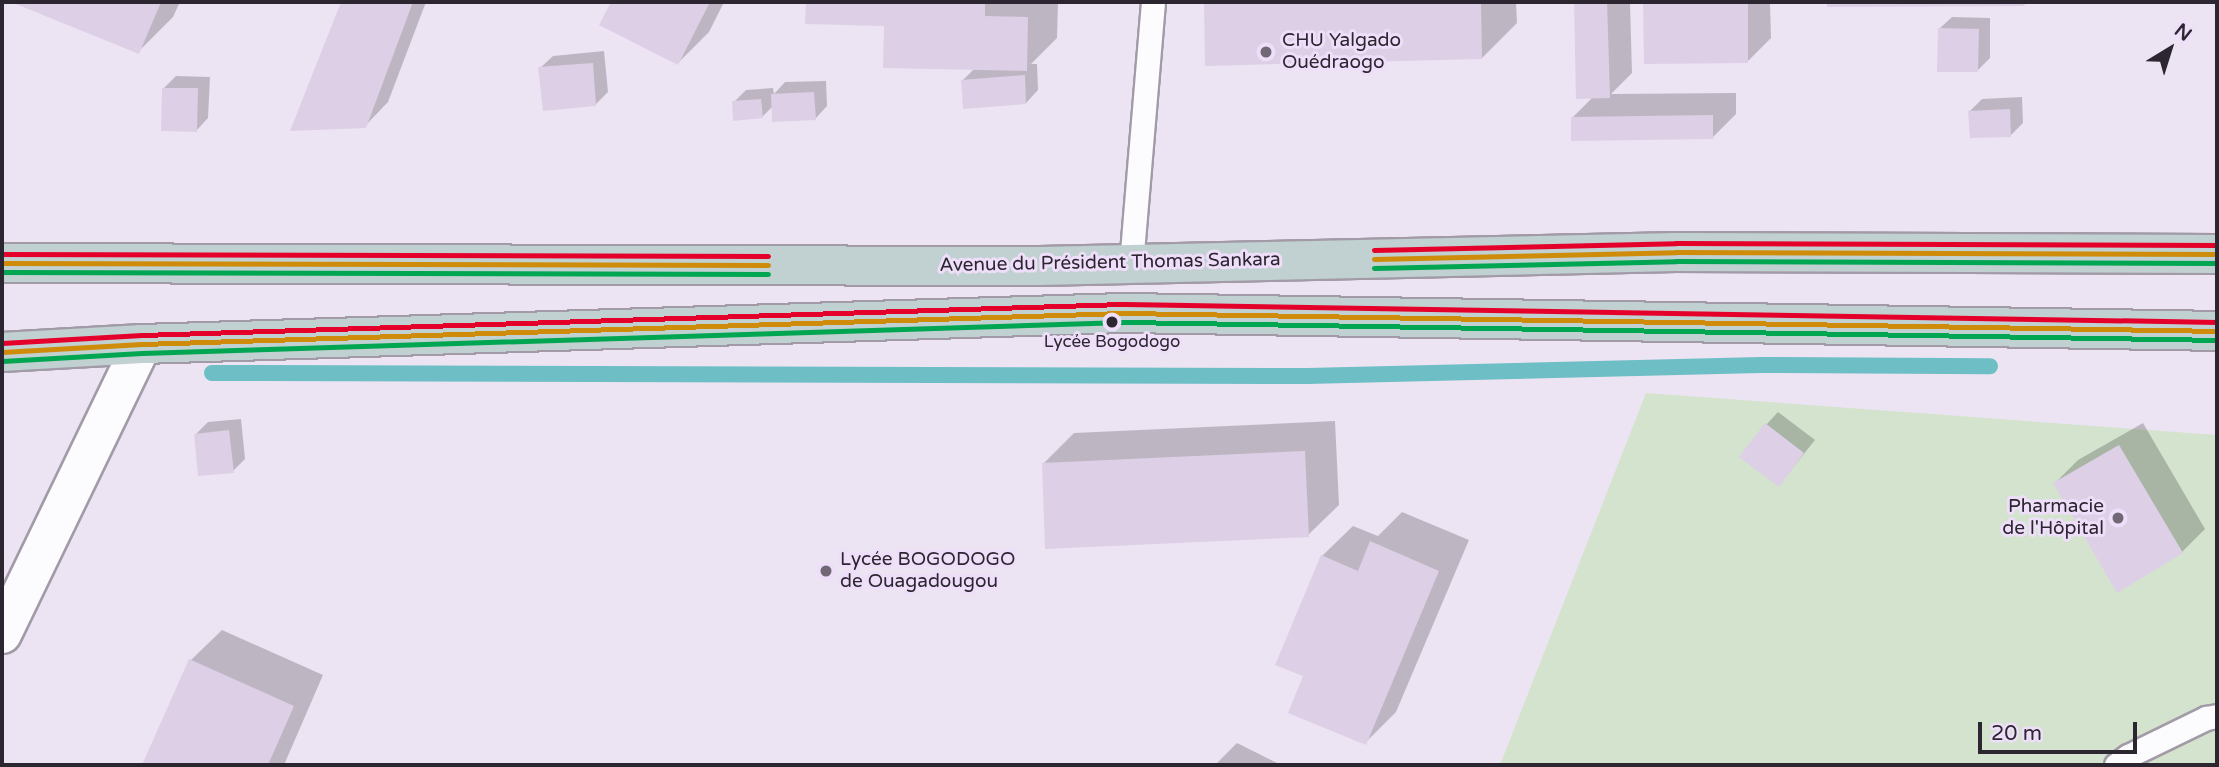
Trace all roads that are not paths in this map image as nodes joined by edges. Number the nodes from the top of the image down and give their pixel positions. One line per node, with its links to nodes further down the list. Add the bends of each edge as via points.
1 (1153, 2): 4 (lane)
2 (2217, 254): 4 (highway, Avenue du Président Thomas Sankara, via 1676,252)
3 (2, 263): 4 (highway, Avenue du Président Thomas Sankara)
4 (1131, 264)
5 (2217, 331): 6 (highway, via 1125,313)
6 (142, 344): 7 (highway); 8 (street)
7 (2, 352)
8 (2, 634)
9 (2217, 716): 10 (lane)
10 (2116, 765)

